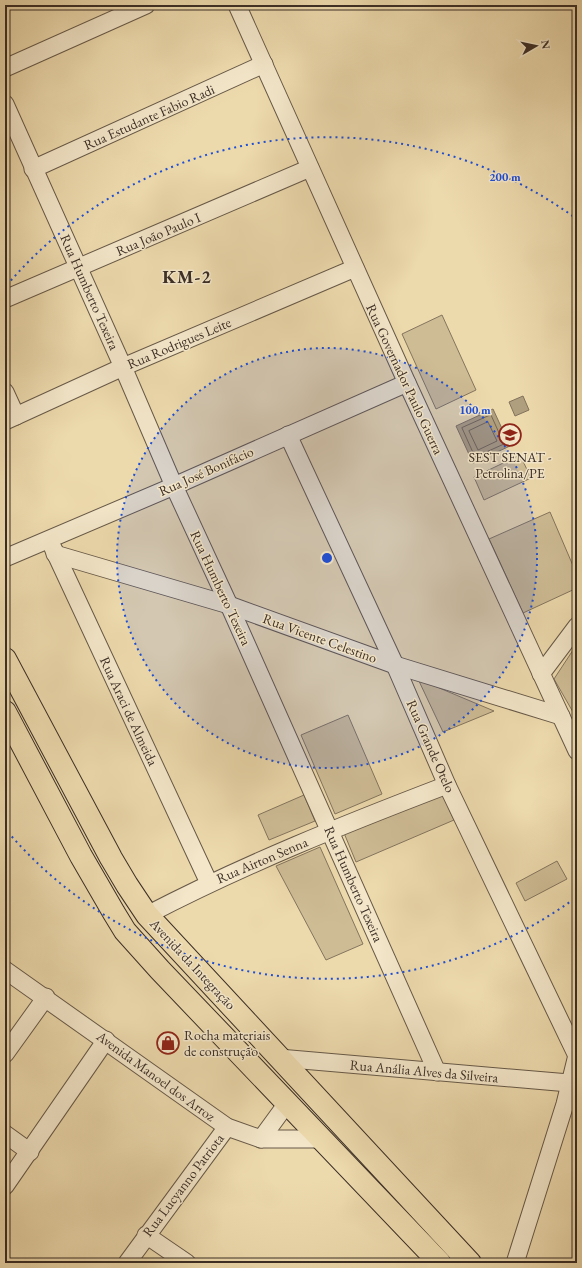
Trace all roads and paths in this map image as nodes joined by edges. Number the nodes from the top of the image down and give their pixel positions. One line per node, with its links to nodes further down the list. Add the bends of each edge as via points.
1 (146, 5): 4 (street)
2 (237, 5): 3 (street, Rua Governador Paulo Guerra)
3 (264, 64): 6 (street, Rua Governador Paulo Guerra); 7 (street, Rua Estudante Fabio Radi)
4 (5, 68)
5 (5, 104): 7 (street, Rua Humberto Texeira)
6 (310, 168): 8 (street, Rua João Paulo I); 9 (street, Rua Governador Paulo Guerra)
7 (33, 169): 8 (street, Rua Humberto Texeira)
8 (79, 267): 10 (street, Rua João Paulo I); 11 (street, Rua Humberto Texeira)
9 (355, 268): 11 (street, Rua Rodrigues Leite); 12 (street, Rua Governador Paulo Guerra)
10 (5, 299)
11 (123, 367): 14 (street, Rua Rodrigues Leite); 16 (street, Rua Humberto Texeira)
12 (407, 383): 15 (street, Rua José Bonifácio); 23 (street, Rua Governador Paulo Guerra)
13 (5, 392): 14 (street)
14 (10, 419)
15 (288, 435): 16 (street, Rua José Bonifácio); 22 (street, Rua Grande Otelo)
16 (174, 486): 17 (street, Rua José Bonifácio); 19 (street, Rua Humberto Texeira)
17 (52, 546): 18 (street, Rua José Bonifácio); 19 (street, Rua Vicente Celestino); 29 (street, Rua Araci de Almeida)
18 (5, 558)
19 (229, 605): 22 (street, Rua Vicente Celestino); 28 (street, Rua Humberto Texeira)
20 (577, 626): 23 (street)
21 (5, 659): 30 (main road, Avenida da Integração, via 111,858)
22 (395, 665): 25 (street, Rua Vicente Celestino); 27 (street, Rua Grande Otelo)
23 (541, 674): 25 (street, Rua Governador Paulo Guerra)
24 (5, 712): 33 (main road, Avenida da Integração, via 114,913 125,930)
25 (561, 716): 26 (street, Rua Governador Paulo Guerra)
26 (577, 751)
27 (447, 785): 28 (street, Rua Airton Senna); 39 (street, Rua Grande Otelo)
28 (330, 830): 29 (street, Rua Airton Senna); 41 (street, Rua Humberto Texeira)
29 (209, 883): 30 (street, Rua Airton Senna)
30 (147, 915): 31 (main road, Avenida da Integração)
31 (179, 950): 33 (main road, via 175,961); 34 (main road, Avenida da Integração)
32 (5, 970): 35 (street, Avenida Manoel dos Arroz)
33 (160, 970): 36 (main road, Avenida da Integração)
34 (208, 981): 36 (main road, via 192,987); 40 (main road, Avenida da Integração)
35 (46, 997): 37 (street, Avenida Manoel dos Arroz); 38 (street)
36 (189, 1000): 43 (main road, Avenida da Integração)
37 (106, 1040): 45 (street, Avenida Manoel dos Arroz); 49 (street)
38 (5, 1054)
39 (577, 1055): 42 (street)
40 (279, 1058): 41 (street, Rua Anália Alves da Silveira); 55 (main road, Avenida da Integração)
41 (437, 1072): 42 (street, Rua Anália Alves da Silveira)
42 (569, 1083): 44 (street)
43 (288, 1102): 47 (street); 48 (main road, Avenida da Integração)
44 (571, 1104): 56 (street)
45 (227, 1127): 47 (street, Avenida Manoel dos Arroz); 51 (street, Rua Lucyanno Patriota)
46 (5, 1134): 49 (street)
47 (261, 1139): 48 (street, Avenida Manoel dos Arroz)
48 (322, 1139): 54 (main road, Avenida da Integração)
49 (30, 1152): 50 (street)
50 (5, 1186)
51 (146, 1235): 52 (street, Rua Lucyanno Patriota); 53 (street)
52 (127, 1263)
53 (187, 1263)
54 (440, 1263)
55 (470, 1263)
56 (515, 1263)

